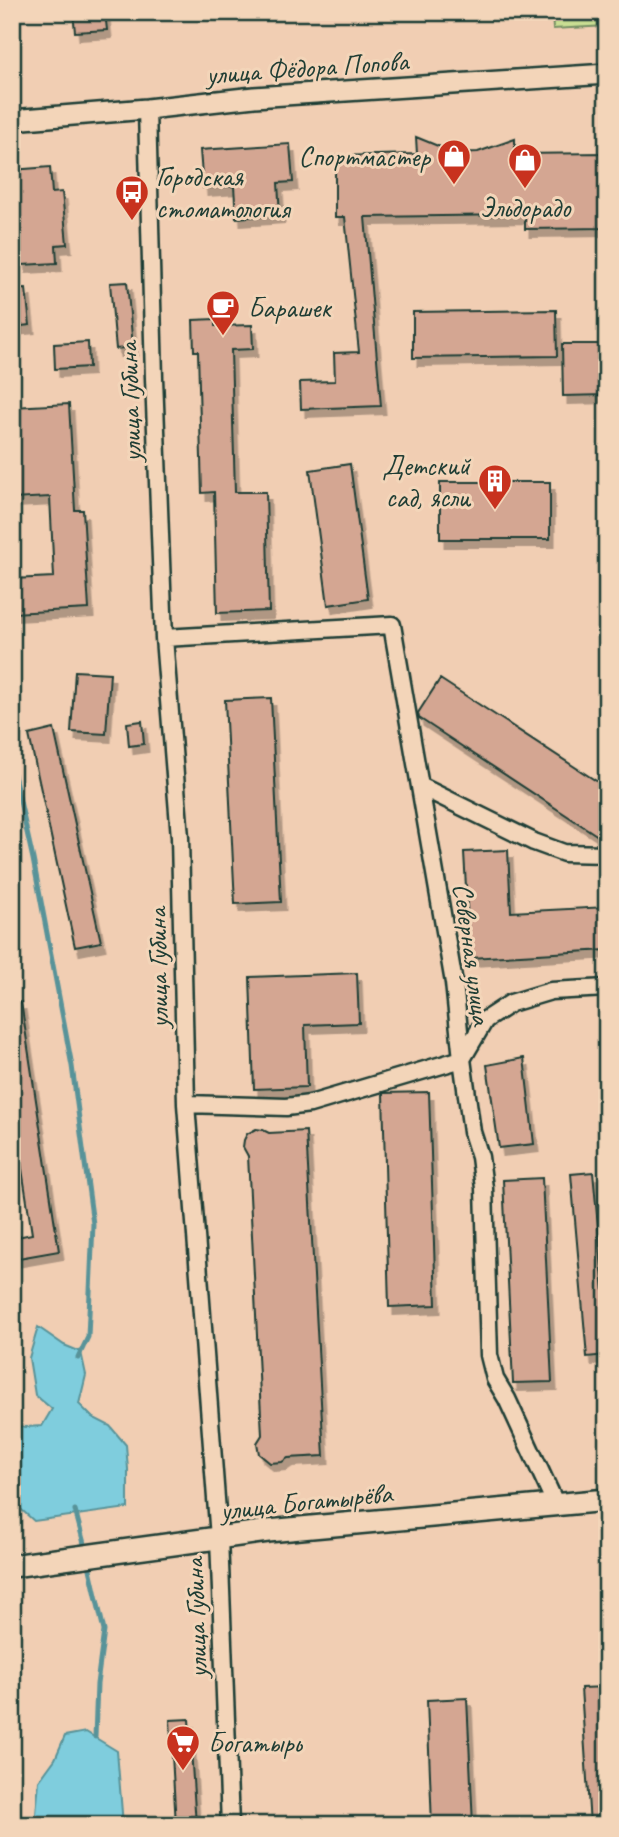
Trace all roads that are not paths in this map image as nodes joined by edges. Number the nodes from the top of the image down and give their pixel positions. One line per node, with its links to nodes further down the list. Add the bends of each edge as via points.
1 (607, 75): 2 (street, улица Фёдора Попова, via 254,97)
2 (147, 109): 3 (street, улица Фёдора Попова); 4 (street, улица Губина)
3 (12, 120)
4 (164, 638): 5 (street, Северная улица, via 392,625); 9 (street, улица Губина, via 180,837)
5 (420, 786): 6 (street, via 564,853); 8 (street, Северная улица, via 454,983)
6 (607, 854)
7 (607, 988): 8 (street, via 551,991 511,1003 485,1020)
8 (461, 1059): 9 (street, via 310,1104); 11 (street, Северная улица, via 484,1188 489,1355 495,1379)
9 (186, 1104): 12 (street, улица Губина)
10 (607, 1500): 11 (main road, улица Богатырёва)
11 (556, 1506): 12 (main road, улица Богатырёва)
12 (219, 1538): 13 (main road, улица Богатырёва); 14 (street, улица Губина)
13 (18, 1565)
14 (229, 1825)

